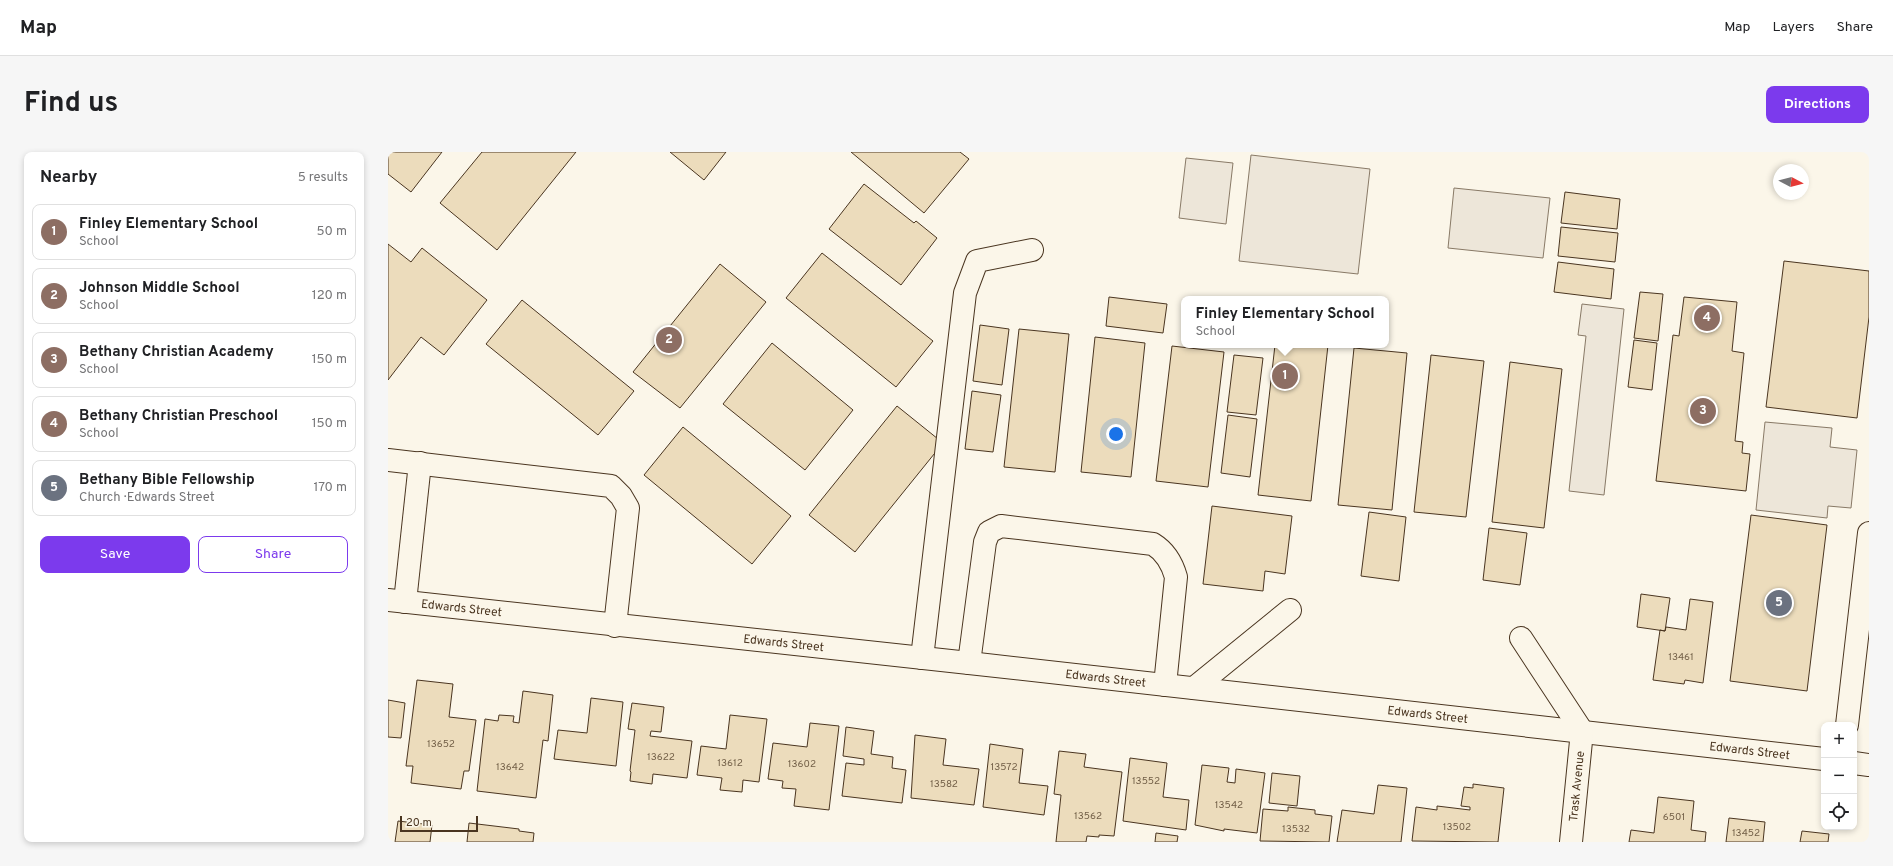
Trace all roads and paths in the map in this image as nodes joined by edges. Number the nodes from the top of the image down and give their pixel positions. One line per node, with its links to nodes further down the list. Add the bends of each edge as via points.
1 (1032, 250): 9 (street, via 978,261 965,293)
2 (388, 460): 3 (street)
3 (420, 463): 5 (street); 7 (street, via 611,486 628,508)
4 (1869, 533): 13 (street)
5 (396, 601): 7 (street, Edwards Street)
6 (1290, 610): 12 (street)
7 (615, 626): 9 (street, Edwards Street)
8 (1521, 638): 14 (street)
9 (922, 658): 10 (street, Edwards Street)
10 (969, 663): 11 (street, Edwards Street); 11 (street, via 984,542 989,532 1001,526 1153,544 1162,550 1172,565 1176,578)
11 (1164, 685): 12 (street, Edwards Street)
12 (1194, 688): 14 (street, Edwards Street)
13 (1847, 722)
14 (1582, 731): 15 (street, Edwards Street); 18 (street, Trask Avenue)
15 (1821, 759)
16 (1857, 763): 17 (street)
17 (1869, 765)
18 (1571, 842)

